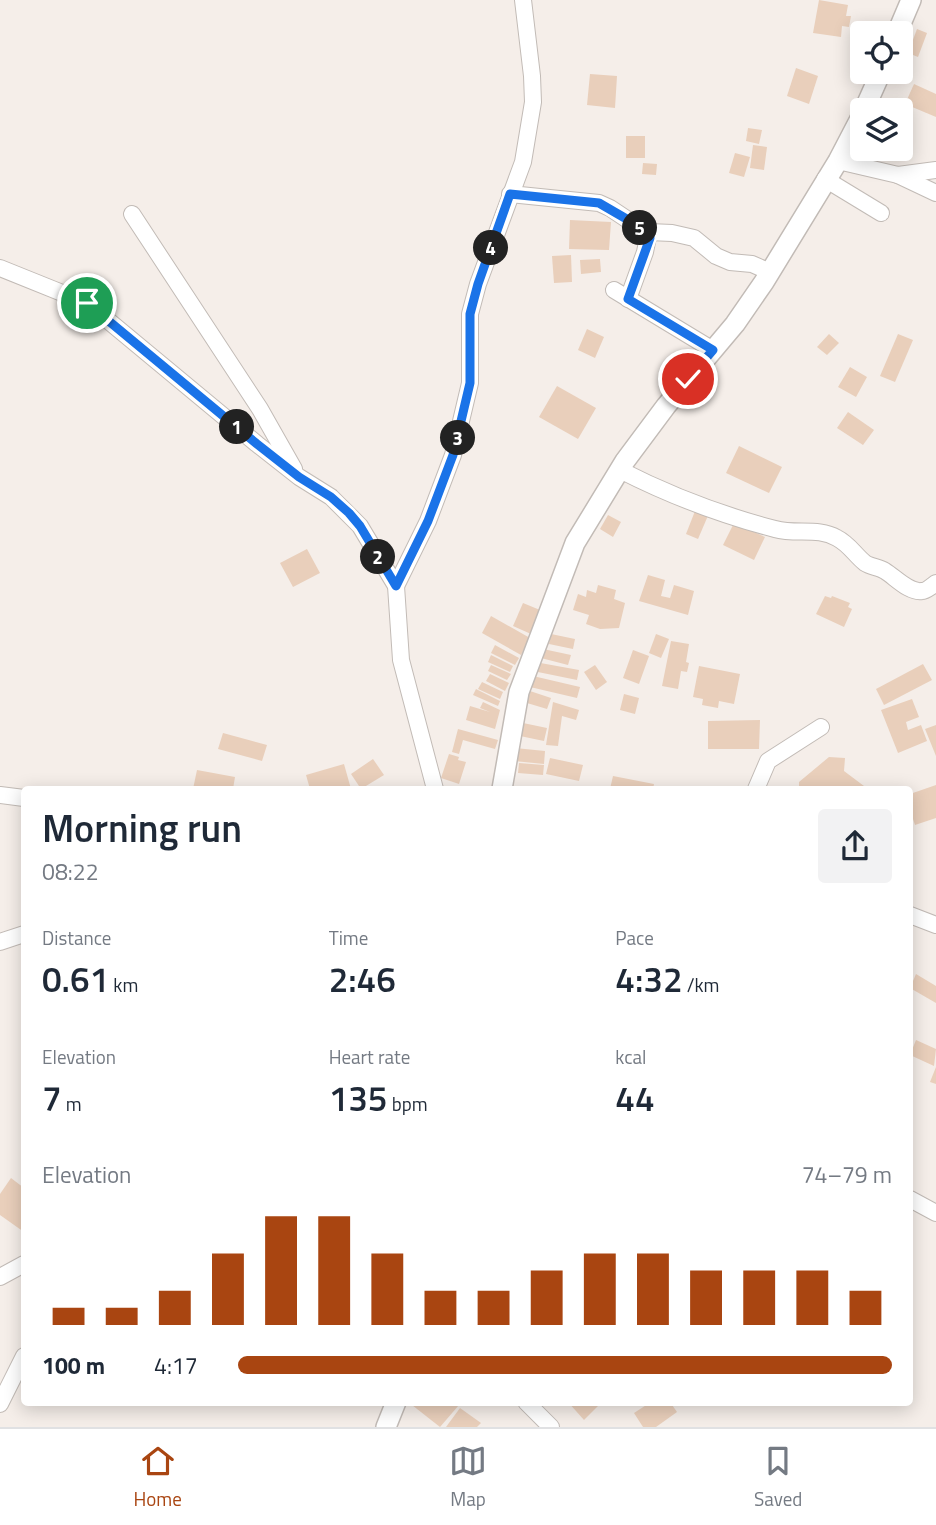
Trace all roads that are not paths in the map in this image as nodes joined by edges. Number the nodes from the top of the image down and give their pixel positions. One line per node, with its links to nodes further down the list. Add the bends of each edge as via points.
1 (523, 0): 10 (street, via 533,102 523,162)
2 (911, 0): 3 (street)
3 (902, 21)
4 (850, 137): 5 (street)
5 (838, 161): 7 (street); 8 (street)
6 (936, 170): 7 (street)
7 (898, 175): 9 (street)
8 (825, 179): 11 (street); 15 (street)
9 (936, 193)
10 (510, 194): 13 (street, via 599,203); 20 (street, via 470,314 470,383 453,455)
11 (881, 213)
12 (132, 214): 18 (street, via 260,409)
13 (649, 232): 15 (street, via 694,238 716,256); 16 (street, via 621,295)
14 (0, 268): 18 (street, via 87,303)
15 (770, 272): 16 (street)
16 (713, 350): 17 (street)
17 (620, 470): 19 (street, via 662,492 776,530 835,537 867,564 912,590 922,591); 23 (street, via 575,543 526,669 513,715)
18 (299, 477): 20 (street, via 349,513)
19 (936, 583)
20 (396, 586): 22 (street, via 401,660)
21 (821, 727): 24 (street, via 768,761)
22 (434, 786)
23 (502, 786)
24 (757, 786)
25 (0, 795): 26 (street)
26 (21, 798)
27 (913, 916): 28 (street)
28 (936, 925)
29 (21, 934): 30 (street)
30 (0, 942)
31 (913, 1201): 32 (street)
32 (936, 1213)
33 (21, 1266): 34 (street)
34 (0, 1277)
35 (21, 1362): 36 (street)
36 (0, 1404)
37 (394, 1406): 39 (street)
38 (530, 1406): 40 (street)
39 (386, 1427)
40 (551, 1427)

